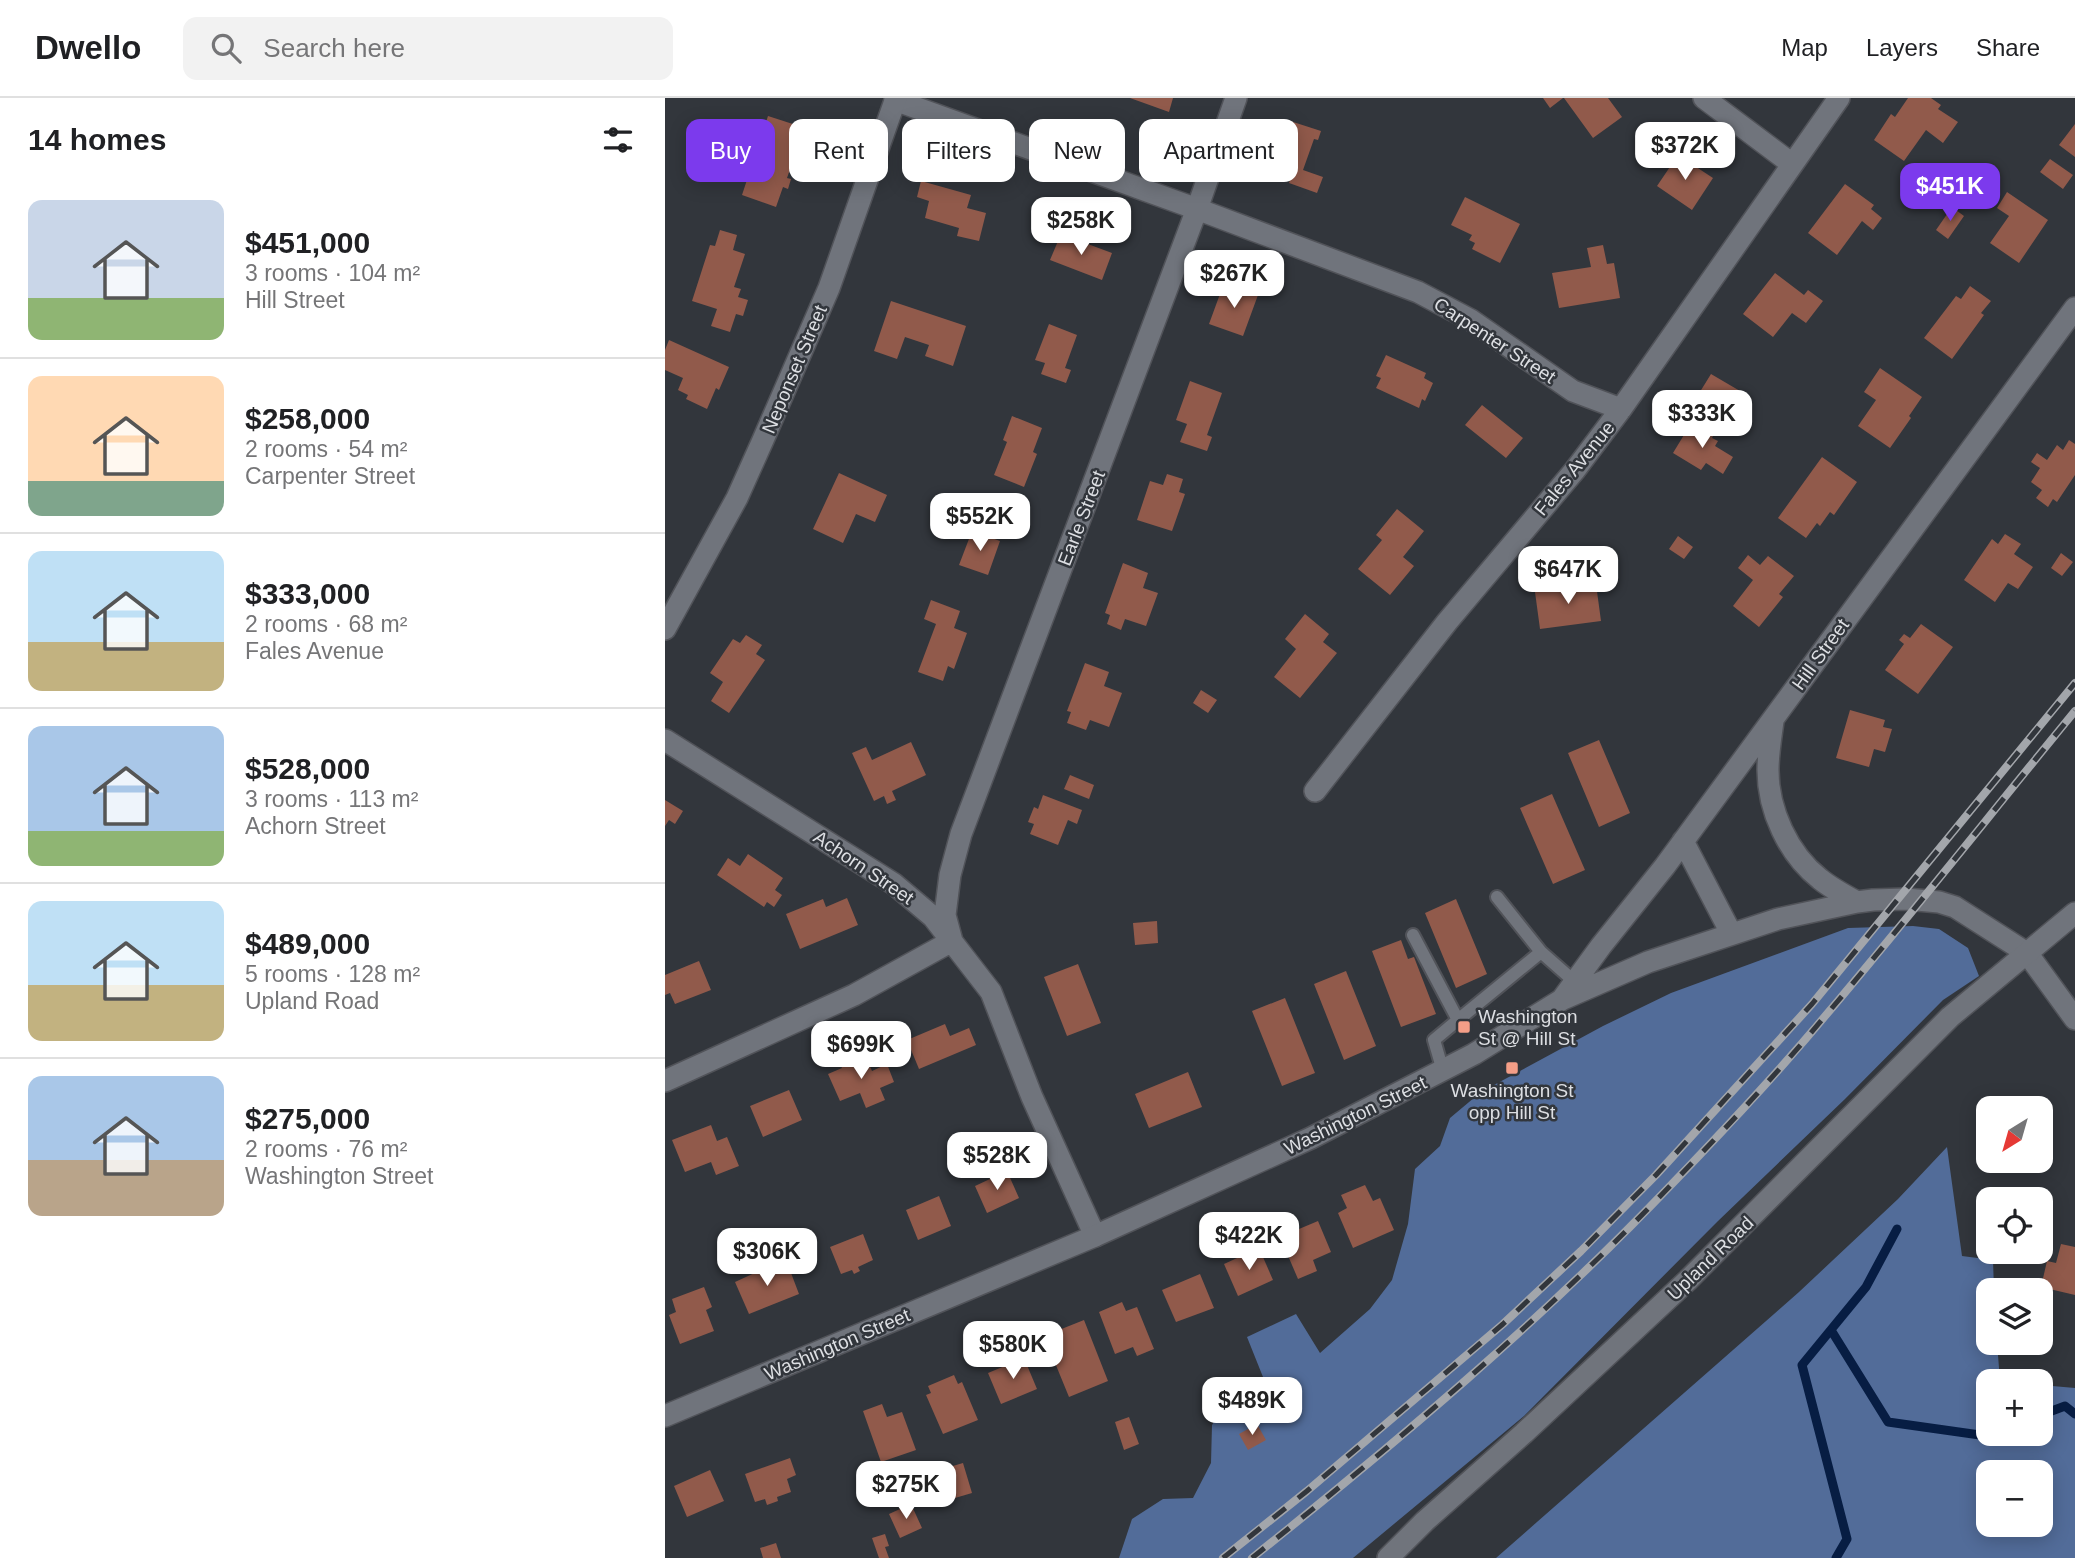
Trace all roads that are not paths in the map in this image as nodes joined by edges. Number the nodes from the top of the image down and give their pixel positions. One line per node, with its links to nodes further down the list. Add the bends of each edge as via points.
1 (1236, 98): 6 (street, Earle Street)
2 (1704, 98): 5 (street)
3 (1839, 98): 5 (street, Fales Avenue)
4 (896, 99): 6 (street, Carpenter Street); 9 (street, Neponset Street, via 829,288 763,440 737,498)
5 (1792, 164): 8 (street, Fales Avenue)
6 (1197, 209): 8 (street, Carpenter Street, via 1417,292 1471,320 1573,391); 19 (street, Earle Street, via 961,834 945,915)
7 (2075, 308): 10 (street, Hill Street)
8 (1621, 409): 12 (street, Fales Avenue)
9 (665, 629)
10 (1773, 719): 13 (street, Hill Street); 15 (street, via 1768,772 1785,837 1805,866)
11 (665, 740): 19 (street, Achorn Street, via 894,884 933,917)
12 (1315, 791)
13 (1683, 841): 17 (street); 22 (street, Hill Street)
14 (1497, 897): 20 (lane)
15 (1857, 902): 17 (street, Washington Street); 21 (street, Washington Street, via 1939,902 1955,907)
16 (2075, 913): 21 (street)
17 (1731, 933): 22 (street, Washington Street)
18 (1413, 935): 24 (lane)
19 (952, 941): 26 (street, via 854,995); 27 (street, Achorn Street, via 991,992)
20 (1541, 952): 22 (lane); 24 (lane)
21 (2027, 953): 23 (street); 29 (street, Upland Road, via 1950,1017 1679,1289)
22 (1569, 991): 25 (street, Washington Street)
23 (2075, 1019)
24 (1458, 1020): 25 (lane, via 1434,1040)
25 (1443, 1071): 27 (street, Washington Street, via 1311,1138)
26 (665, 1081)
27 (1095, 1236): 28 (street, Washington Street)
28 (665, 1416)
29 (1388, 1558)

